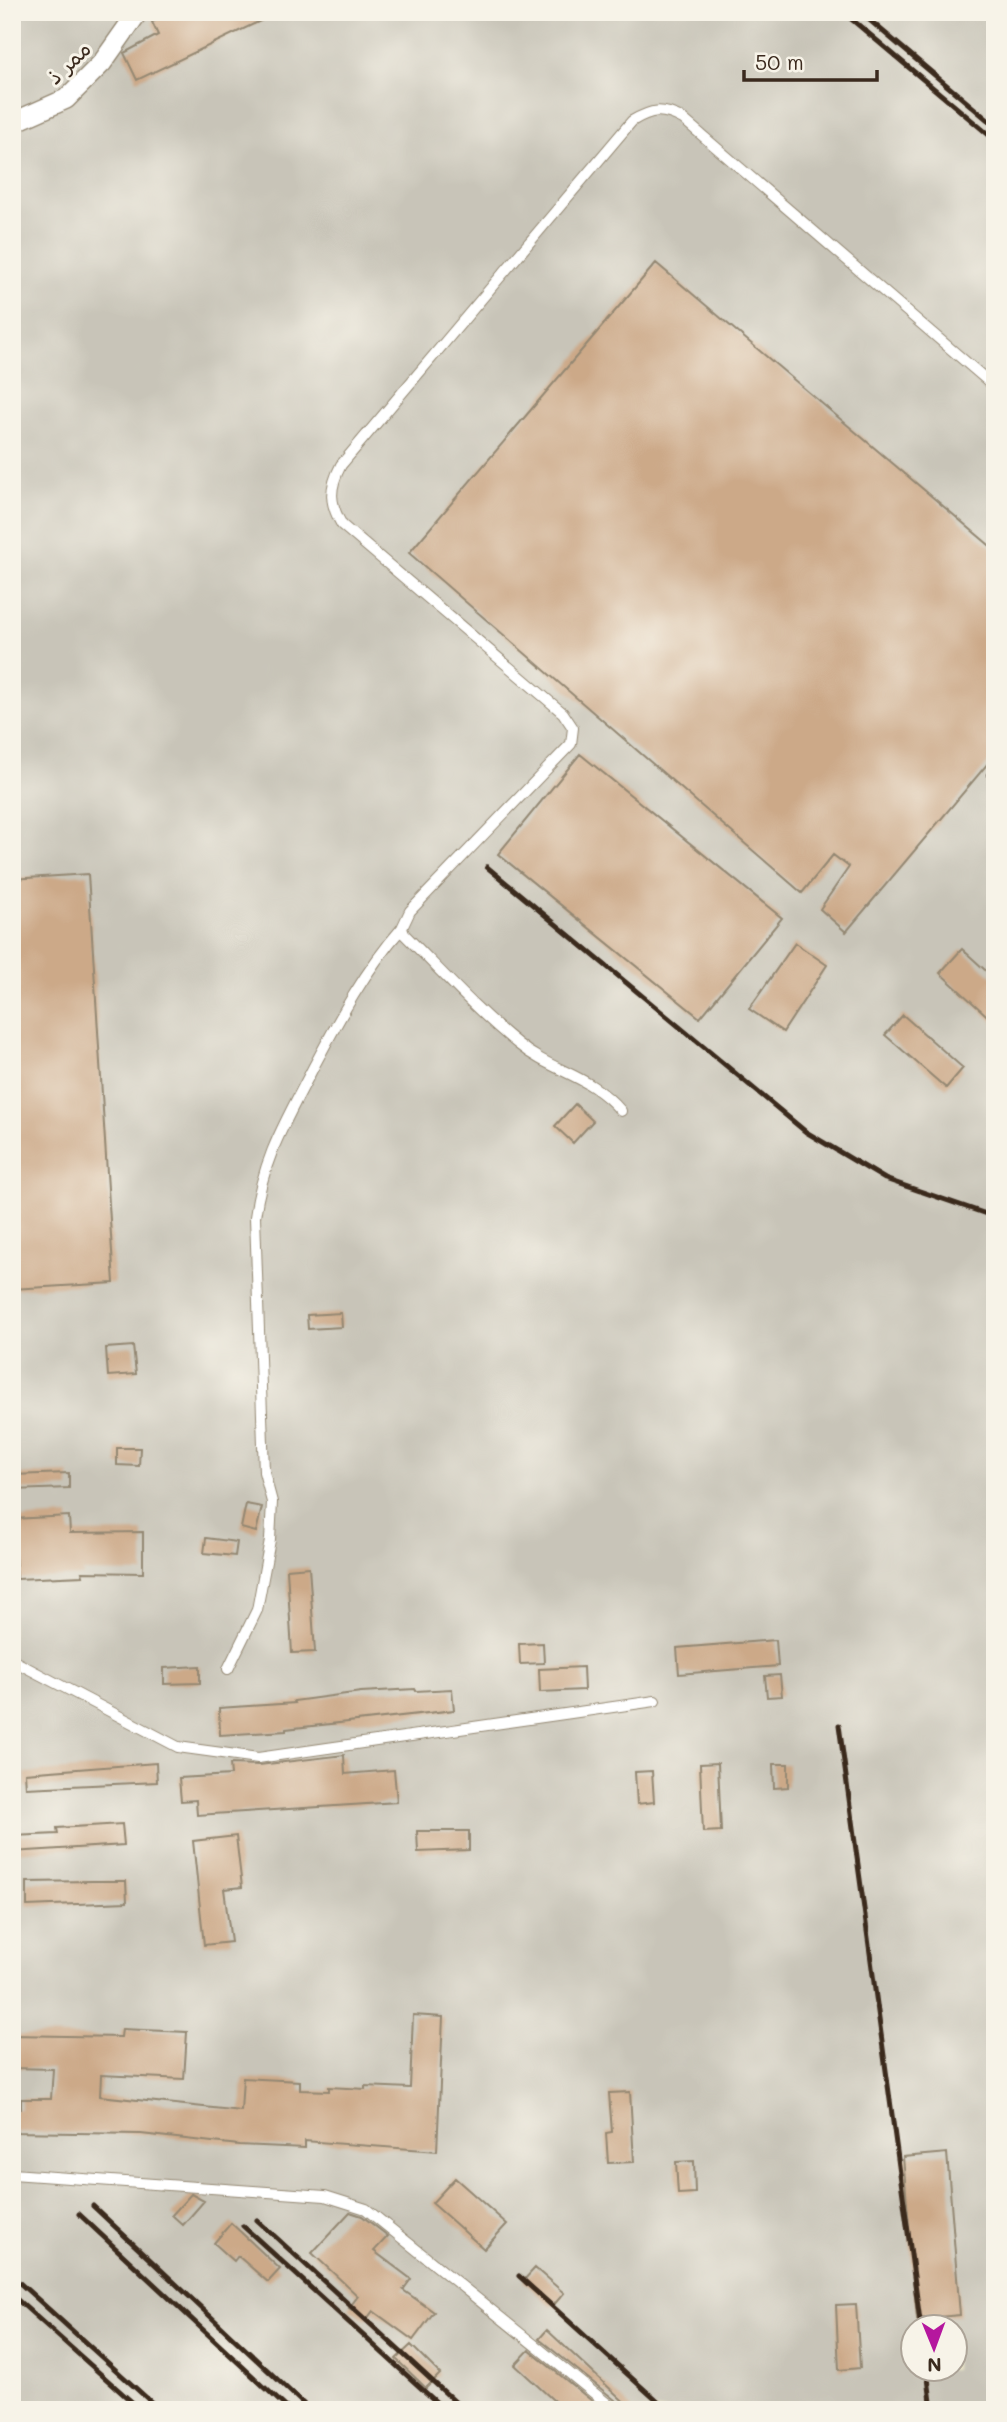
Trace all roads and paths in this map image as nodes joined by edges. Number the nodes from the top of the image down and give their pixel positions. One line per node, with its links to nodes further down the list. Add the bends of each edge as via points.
1 (138, 12): 2 (street, ممر ذ, via 102,63 66,99)
2 (12, 123)
3 (995, 387): 4 (lane, via 683,119 666,110 649,111 632,121 341,465 332,482 331,506 342,525 563,713 573,728 571,744 410,911)
4 (402, 928): 5 (lane, via 519,1045 586,1080); 7 (lane, via 376,958 341,1016 270,1150 259,1184 255,1217 260,1393 264,1472 272,1502 257,1610)
5 (621, 1111)
6 (12, 1660): 8 (lane, via 178,1747 258,1758)
7 (228, 1669)
8 (655, 1701)
9 (12, 2174): 10 (lane, via 325,2196 366,2209)
10 (615, 2410)

